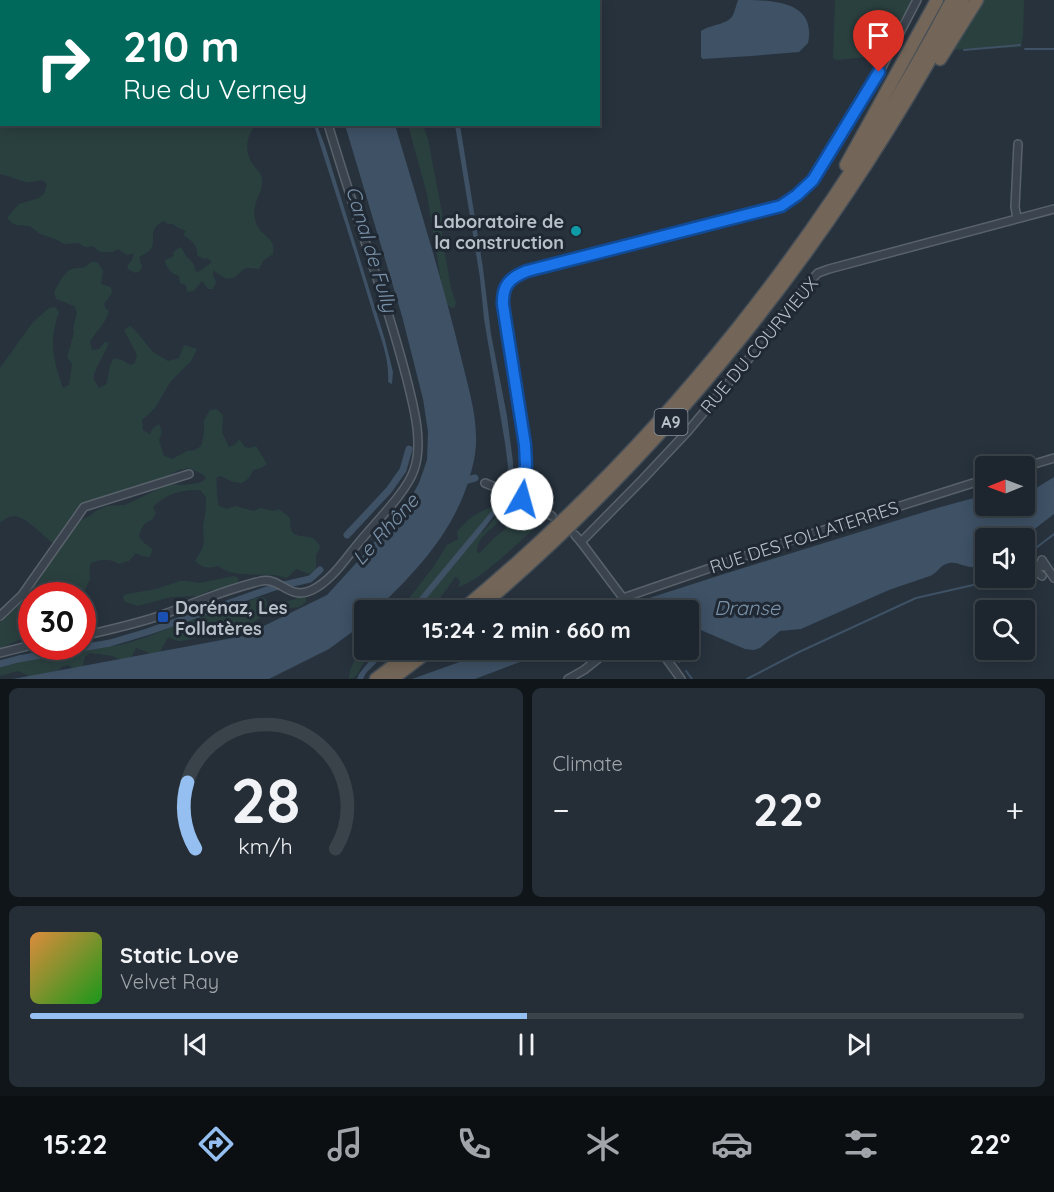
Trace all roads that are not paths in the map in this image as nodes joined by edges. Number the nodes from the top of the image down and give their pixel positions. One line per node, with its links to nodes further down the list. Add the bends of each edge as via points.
1 (917, 0): 17 (street, via 874,81 813,180 797,195 781,206 527,271 507,284 503,305 526,455 525,481)
2 (937, 0): 11 (highway)
3 (952, 0): 11 (highway, A9, via 881,124)
4 (963, 0): 8 (highway, A9, via 904,106)
5 (977, 0): 8 (highway)
6 (329, 126): 27 (street, via 414,408 415,468 389,508 335,572 310,591 288,591 267,580)
7 (1018, 144): 10 (street)
8 (845, 199): 24 (highway, A9, via 757,319 681,410 572,525)
9 (1054, 209): 10 (street, RUE DU COURVIEUX)
10 (1017, 218): 20 (street, RUE DU COURVIEUX, via 818,273 688,431)
11 (796, 252): 23 (highway, A9, via 723,346 633,448 554,528)
12 (1054, 458): 13 (street)
13 (1035, 464)
14 (189, 474): 26 (street, via 84,507 22,595)
15 (975, 482): 25 (street, RUE DES FOLLATERRES, via 781,544)
16 (485, 483): 17 (street)
17 (518, 497): 18 (street)
18 (552, 516)
19 (575, 536): 20 (street)
20 (581, 542): 25 (street)
21 (1042, 576): 22 (street, via 1034,567 1038,561)
22 (1054, 578)
23 (473, 600)
24 (488, 600)
25 (624, 600)
26 (0, 616)
27 (96, 633)
28 (18, 648): 29 (street)
29 (0, 653)
30 (401, 660): 34 (highway)
31 (417, 660): 35 (highway)
32 (596, 660): 36 (street)
33 (667, 660): 37 (street)
34 (376, 679)
35 (392, 679)
36 (568, 679)
37 (681, 679)

